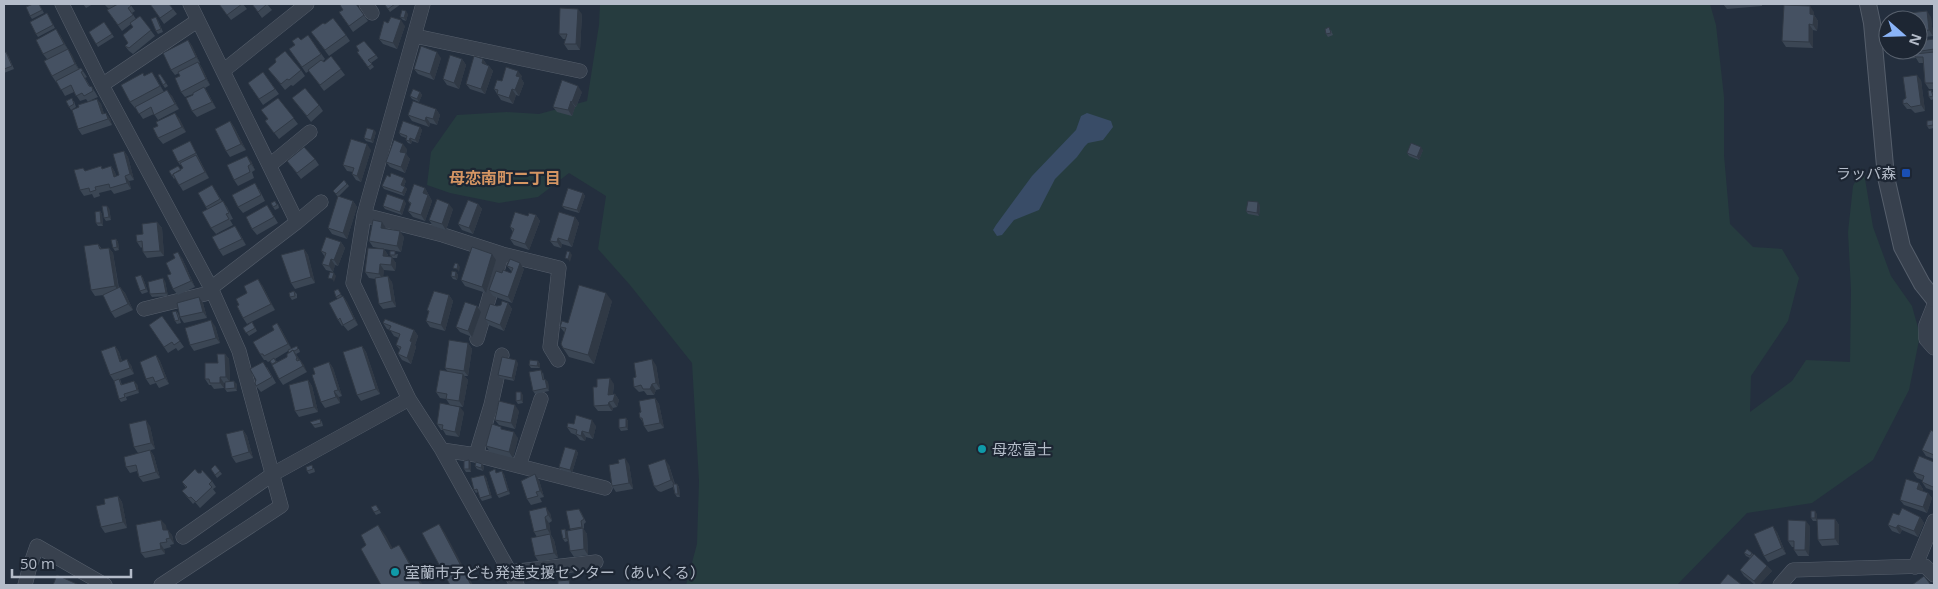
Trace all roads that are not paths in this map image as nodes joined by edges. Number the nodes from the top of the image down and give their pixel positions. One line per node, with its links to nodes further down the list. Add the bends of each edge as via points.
1 (62, 4): 9 (street)
2 (307, 4): 7 (street)
3 (423, 4): 6 (street)
4 (1868, 4): 17 (street, via 1886,177 1902,247 1922,284)
5 (194, 9): 7 (street); 9 (street)
6 (415, 36): 8 (street); 13 (street)
7 (223, 71): 11 (street)
8 (580, 71)
9 (102, 85): 16 (street)
10 (310, 132): 11 (street)
11 (270, 165): 14 (street)
12 (322, 202): 14 (street)
13 (364, 215): 15 (street); 24 (street, via 353,283)
14 (297, 222): 16 (street)
15 (502, 254): 20 (street); 23 (street, via 559,268 550,347)
16 (212, 290): 19 (street); 29 (street, via 239,351)
17 (1934, 298)
18 (1934, 305): 21 (street, via 1926,325 1926,339)
19 (144, 309)
20 (477, 339)
21 (1934, 348)
22 (502, 355): 27 (street)
23 (558, 360)
24 (409, 399): 26 (street); 29 (street)
25 (541, 399): 28 (street)
26 (442, 450): 27 (street); 36 (street)
27 (476, 455): 28 (street)
28 (519, 466): 30 (street)
29 (273, 474): 32 (street); 41 (street, via 281,506)
30 (606, 488)
31 (1934, 521): 35 (street)
32 (183, 537)
33 (596, 562): 36 (street)
34 (30, 566): 38 (street); 39 (street); 40 (street, via 37,546)
35 (1915, 567): 37 (street, via 1925,566); 43 (street, via 1793,570)
36 (510, 572): 42 (street)
37 (1934, 575)
38 (25, 585)
39 (35, 585)
40 (105, 585)
41 (161, 585)
42 (517, 585)
43 (1780, 585)

